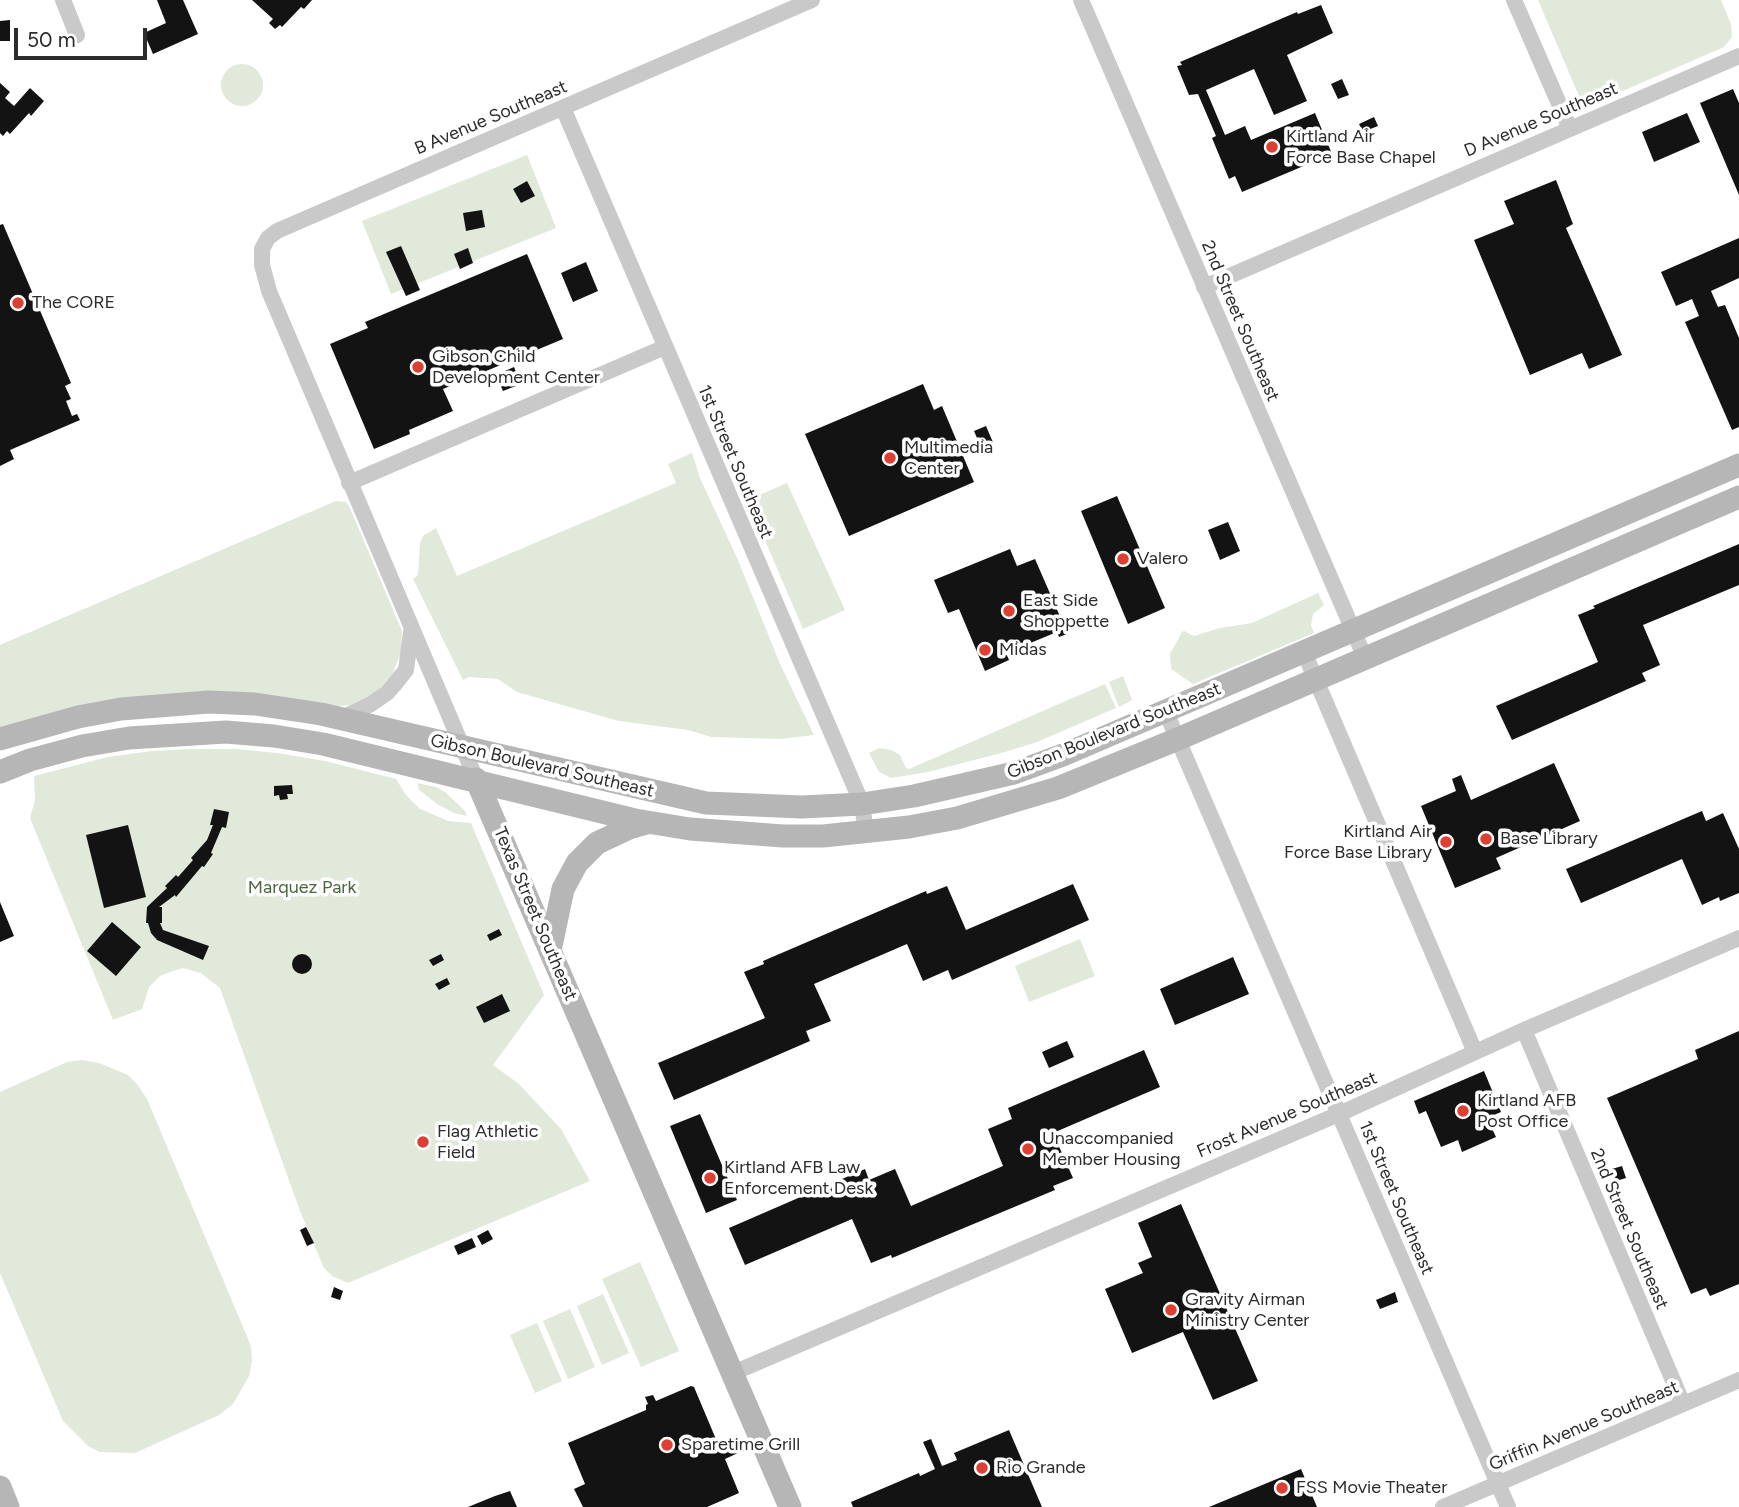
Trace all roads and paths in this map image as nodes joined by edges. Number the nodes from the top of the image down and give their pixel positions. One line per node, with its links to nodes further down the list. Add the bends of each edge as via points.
1 (63, 0): 5 (street)
2 (812, 0): 7 (street, B Avenue Southeast)
3 (1081, 0): 9 (street, 2nd Street Southeast)
4 (1514, 0): 8 (street)
5 (77, 35)
6 (1739, 56): 8 (street, D Avenue Southeast)
7 (562, 108): 10 (street, B Avenue Southeast, via 277,231 268,238 260,256); 11 (street, 1st Street Southeast)
8 (1570, 129): 9 (street, D Avenue Southeast)
9 (1204, 287): 16 (street, 2nd Street Southeast)
10 (281, 321): 13 (street, Texas Street Southeast)
11 (665, 347): 13 (street); 27 (street, 1st Street Southeast)
12 (1739, 465): 16 (main road, Gibson Boulevard Southeast)
13 (349, 483): 15 (street, Texas Street Southeast)
14 (1739, 497): 18 (main road, Gibson Boulevard Southeast)
15 (412, 629): 21 (street, via 406,670 387,693); 24 (street, Texas Street Southeast)
16 (1354, 631): 17 (main road, Gibson Boulevard Southeast); 18 (street, 2nd Street Southeast)
17 (1304, 652): 19 (street); 20 (main road, Gibson Boulevard Southeast)
18 (1365, 658): 19 (main road, Gibson Boulevard Southeast)
19 (1316, 679): 23 (main road, Gibson Boulevard Southeast); 33 (street)
20 (1166, 712): 23 (street, 1st Street Southeast); 27 (main road, Gibson Boulevard Southeast, via 1014,773)
21 (340, 719): 22 (main road, Gibson Boulevard Southeast, via 209,702 121,709); 24 (main road, Gibson Boulevard Southeast)
22 (0, 739)
23 (1178, 739): 29 (main road, Gibson Boulevard Southeast, via 1012,803 945,820); 34 (street, 1st Street Southeast)
24 (463, 748): 26 (street, Texas Street Southeast); 27 (main road, Gibson Boulevard Southeast, via 706,803)
25 (0, 772): 26 (main road, Gibson Boulevard Southeast, via 82,746 226,732 323,744)
26 (476, 779): 28 (main road, Gibson Boulevard Southeast); 31 (main road, Texas Street Southeast)
27 (862, 804): 29 (street, 1st Street Southeast)
28 (649, 822): 29 (main road, Gibson Boulevard Southeast, via 783,836); 31 (main road, via 597,843 577,863 563,889)
29 (866, 832)
30 (1739, 938): 32 (street, Frost Avenue Southeast)
31 (550, 951): 35 (main road, Texas Street Southeast)
32 (1524, 1030): 33 (street, Frost Avenue Southeast); 37 (street, 2nd Street Southeast)
33 (1475, 1052): 34 (street, Frost Avenue Southeast)
34 (1339, 1114): 35 (street, Frost Avenue Southeast); 38 (street, 1st Street Southeast)
35 (733, 1373): 41 (main road, Texas Street Southeast)
36 (1739, 1380): 37 (street, Griffin Avenue Southeast)
37 (1683, 1404): 38 (street, Griffin Avenue Southeast)
38 (1498, 1483): 42 (street, Griffin Avenue Southeast); 43 (street, 1st Street Southeast)
39 (0, 1487): 40 (main road)
40 (8, 1507)
41 (790, 1507)
42 (1443, 1507)
43 (1508, 1507)

